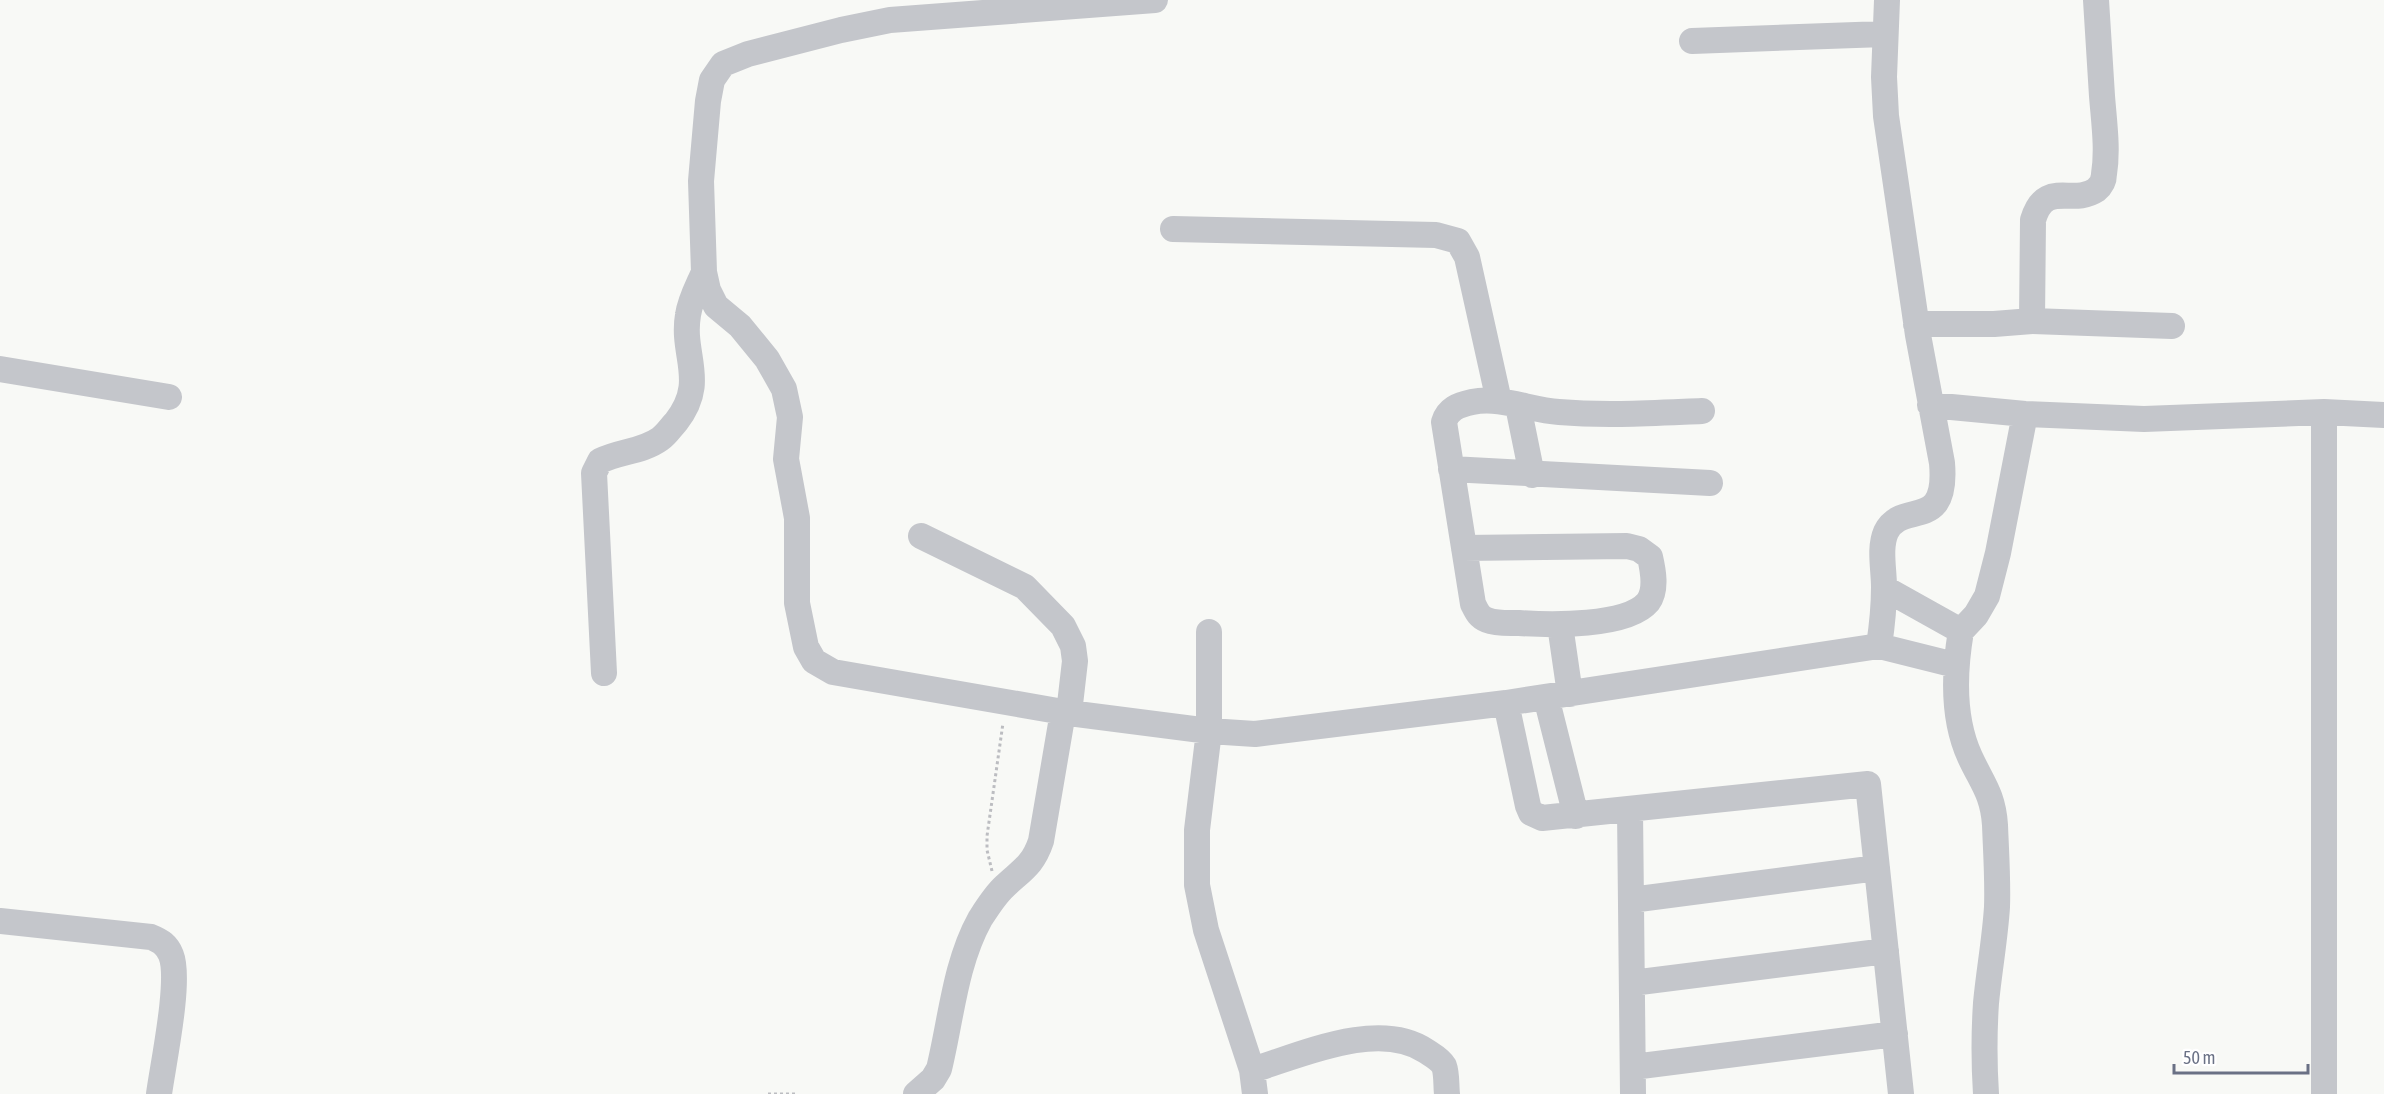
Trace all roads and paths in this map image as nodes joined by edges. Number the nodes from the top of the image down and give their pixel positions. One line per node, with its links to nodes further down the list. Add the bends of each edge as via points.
1 (1155, 0): 7 (street, via 890,20 748,54 723,64 712,80 704,146)
2 (1887, 0): 4 (street)
3 (2096, 0): 8 (street, via 2105,131 2103,181 2088,194 2053,195 2042,200 2036,209)
4 (1884, 34): 5 (street); 9 (street, via 1886,116)
5 (1692, 41)
6 (1173, 230): 13 (street, via 1436,235 1458,242 1467,257)
7 (704, 272): 30 (street, via 688,315 693,376 690,397 680,417 663,437 646,448 607,458 594,473); 32 (street, via 716,306 740,326 767,359 788,403 786,459 797,518 797,603 806,647 814,661 833,672)
8 (2032, 321): 9 (street); 10 (street)
9 (1916, 324): 14 (street)
10 (2172, 326)
11 (0, 369): 12 (street)
12 (169, 397)
13 (1508, 403): 15 (street, via 1602,415); 19 (street, via 1473,401 1447,412 1444,422); 20 (street)
14 (1930, 405): 17 (street); 24 (street, via 1942,463 1943,492 1937,502 1921,513 1891,524 1883,546)
15 (1702, 411)
16 (2324, 412): 17 (street, via 2144,419); 18 (street); 55 (street)
17 (2025, 414): 26 (street, via 1987,596)
18 (2384, 416)
19 (1451, 469): 20 (street); 23 (street)
20 (1532, 475): 21 (street)
21 (1710, 483)
22 (921, 536): 34 (street, via 1025,587 1063,626 1073,646 1075,662)
23 (1464, 549): 25 (street, via 1478,615 1489,621); 25 (street, via 1627,546 1650,558 1654,585 1649,601 1638,610 1598,621)
24 (1884, 588): 26 (street); 28 (street)
25 (1560, 625): 31 (street)
26 (1961, 631): 29 (street)
27 (1209, 632): 35 (street)
28 (1879, 646): 29 (street); 31 (street)
29 (1955, 665): 54 (street, via 1962,735 1992,801 1995,823 1997,905 1986,1000)
30 (604, 672)
31 (1558, 696): 33 (street); 37 (street)
32 (1006, 702): 34 (street); 39 (path, via 987,850 993,873)
33 (1506, 703): 35 (street, via 1255,734); 37 (street, via 1531,813 1542,818)
34 (1066, 712): 35 (street); 39 (street, via 1038,849 1023,872)
35 (1209, 731): 46 (street, via 1197,830 1197,885 1206,930)
36 (1630, 810): 37 (street); 38 (street, via 1868,784); 40 (street)
37 (1576, 816)
38 (1877, 868): 40 (street); 42 (street)
39 (1004, 886): 50 (street, via 979,920 964,959 939,1069)
40 (1631, 900): 43 (street)
41 (0, 921): 47 (street, via 151,938 168,949 175,969)
42 (1886, 951): 43 (street); 44 (street)
43 (1632, 983): 45 (street)
44 (1895, 1034): 45 (street); 53 (street)
45 (1633, 1067): 52 (street)
46 (1253, 1082): 51 (street, via 1351,1041 1378,1037 1419,1046 1438,1059 1444,1067)
47 (159, 1094)
48 (768, 1094): 49 (path)
49 (798, 1094)
50 (916, 1094)
51 (1447, 1094)
52 (1633, 1094)
53 (1901, 1094)
54 (1986, 1094)
55 (2325, 1094)

